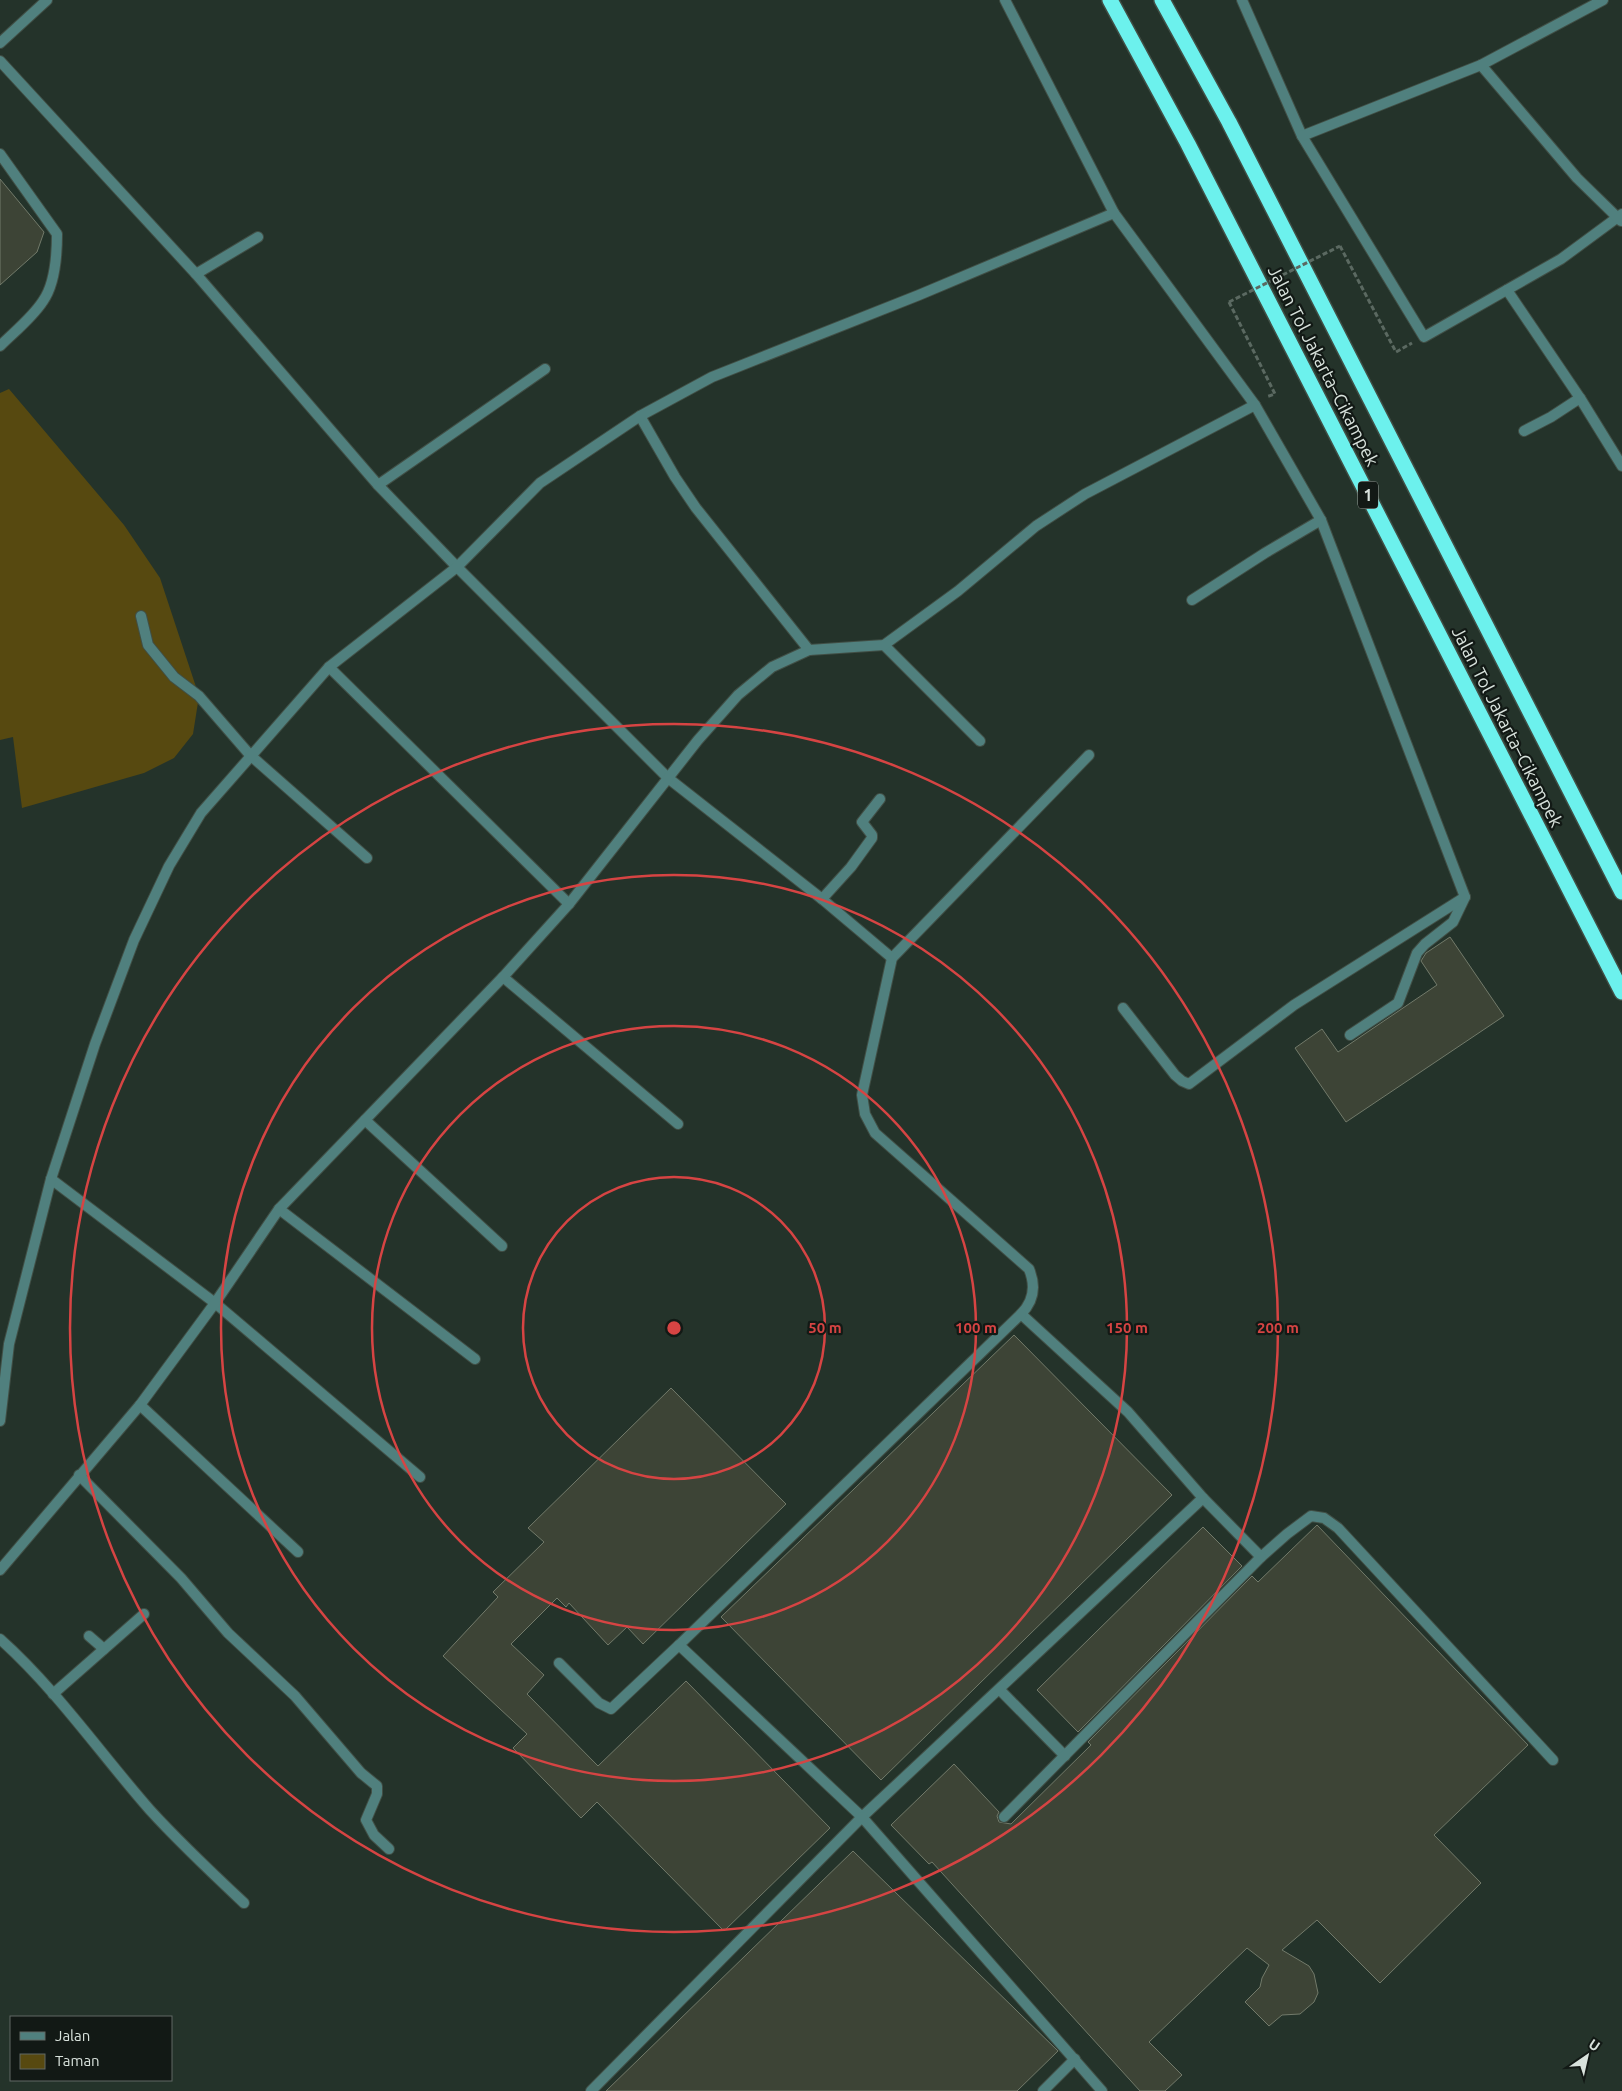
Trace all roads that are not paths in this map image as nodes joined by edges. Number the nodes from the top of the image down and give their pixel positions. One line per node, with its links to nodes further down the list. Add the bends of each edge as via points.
1 (47, 0): 7 (street)
2 (1005, 0): 12 (street)
3 (1110, 0): 44 (highway, Jalan Tol Jakarta–Cikampek / 1, via 1188,144)
4 (1162, 0): 38 (highway, Jalan Tol Jakarta–Cikampek, via 1229,122)
5 (1242, 0): 10 (street)
6 (1602, 0): 9 (street)
7 (0, 43)
8 (0, 61): 15 (street)
9 (1481, 65): 10 (street); 13 (street, via 1571,171)
10 (1302, 136): 16 (street, via 1424,337)
11 (0, 154): 17 (street, via 57,234 50,283 43,301)
12 (1114, 213): 20 (street); 21 (street, via 712,377)
13 (1621, 218): 16 (street)
14 (258, 237): 15 (street)
15 (196, 274): 24 (street)
16 (1508, 290): 19 (street)
17 (0, 346)
18 (544, 369): 24 (street)
19 (1580, 398): 22 (street); 23 (street)
20 (1255, 404): 25 (street); 29 (street, via 1085,494 1036,526 958,591)
21 (640, 416): 26 (street, via 540,483); 30 (street, via 696,508)
22 (1524, 431)
23 (1622, 466)
24 (378, 485): 26 (street)
25 (1321, 520): 27 (street); 39 (street)
26 (457, 567): 31 (street); 35 (street)
27 (1192, 600)
28 (141, 616): 33 (street, via 148,645 174,677 199,696)
29 (884, 645): 30 (street); 32 (street)
30 (809, 650): 35 (street, via 772,667 738,695)
31 (329, 667): 33 (street); 41 (street)
32 (980, 741)
33 (250, 755): 37 (street); 49 (street, via 201,813 169,866 134,940 95,1044)
34 (1089, 755): 42 (street)
35 (668, 778): 40 (street); 41 (street)
36 (880, 799): 40 (street, via 862,822 872,838)
37 (367, 858)
38 (1622, 892)
39 (1465, 897): 45 (street, via 1294,1005 1189,1084 1175,1075); 46 (street, via 1453,922 1417,953 1398,1003)
40 (822, 899): 42 (street)
41 (568, 904): 43 (street)
42 (892, 958): 53 (street, via 862,1095 865,1114 875,1133 1029,1269 1034,1280 1032,1296 1030,1306)
43 (503, 977): 47 (street); 48 (street)
44 (1622, 992)
45 (1123, 1008)
46 (1350, 1035)
47 (365, 1120): 50 (street); 51 (street)
48 (678, 1124)
49 (51, 1179): 52 (street); 54 (street)
50 (279, 1209): 52 (street); 55 (street)
51 (502, 1246)
52 (215, 1303): 56 (street); 59 (street)
53 (1020, 1314): 60 (street, via 1128,1412); 67 (street)
54 (5, 1344): 57 (street)
55 (475, 1359)
56 (140, 1405): 58 (street); 61 (street)
57 (0, 1421)
58 (79, 1475): 63 (street); 76 (street, via 181,1578 228,1633 294,1696 361,1773 377,1786 366,1820 374,1835)
59 (420, 1477)
60 (1203, 1498): 62 (street); 70 (street)
61 (298, 1552)
62 (1261, 1557): 72 (street); 73 (street, via 1312,1516 1324,1518 1338,1528)
63 (0, 1570)
64 (144, 1614): 68 (street)
65 (89, 1636): 68 (street)
66 (0, 1639): 71 (street, via 29,1665)
67 (679, 1645): 69 (street, via 611,1710 599,1703); 74 (street)
68 (104, 1649): 71 (street)
69 (559, 1663)
70 (1000, 1690): 72 (street); 74 (street)
71 (53, 1694): 77 (street, via 150,1809)
72 (1065, 1756): 75 (street)
73 (1553, 1760)
74 (862, 1817): 78 (street); 79 (street)
75 (1004, 1818)
76 (390, 1849)
77 (244, 1903)
78 (1075, 2059): 80 (street); 81 (street)
79 (591, 2091)
80 (1043, 2091)
81 (1102, 2091)

